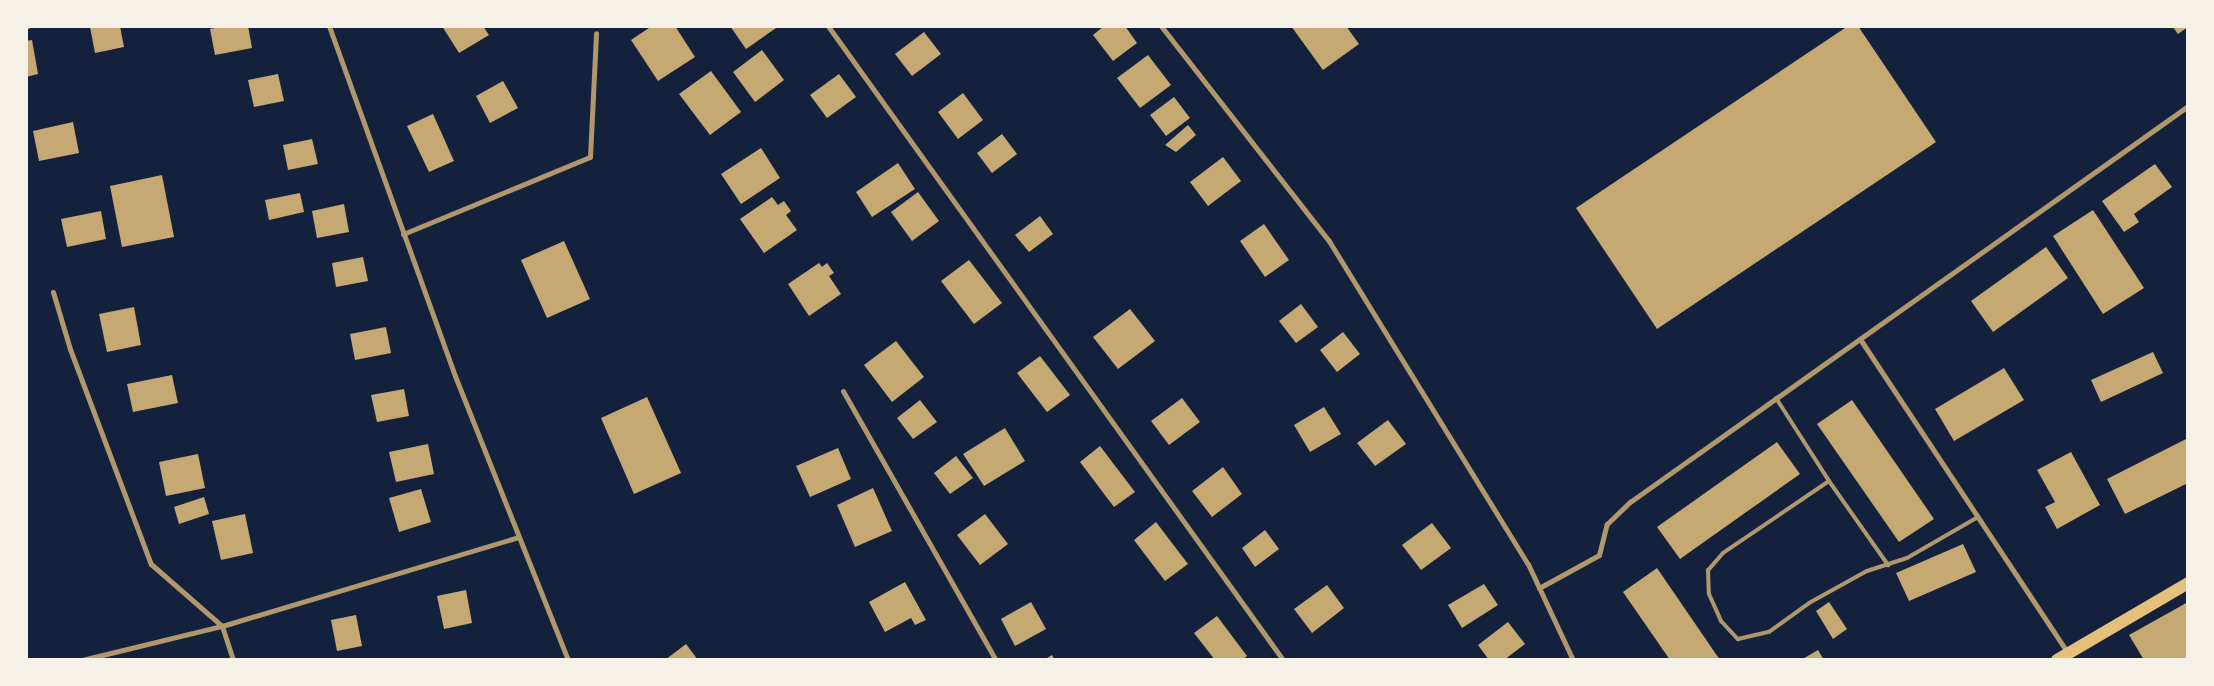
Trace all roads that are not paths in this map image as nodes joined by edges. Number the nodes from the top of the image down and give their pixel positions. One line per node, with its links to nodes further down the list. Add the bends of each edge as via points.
1 (329, 26): 6 (street)
2 (828, 26): 23 (street)
3 (1161, 26): 16 (street, via 1329,241 1528,564)
4 (596, 33): 6 (street, via 590,157)
5 (2188, 106): 8 (street)
6 (403, 234): 13 (street)
7 (53, 292): 17 (street, via 70,348 151,564)
8 (1860, 339): 10 (street); 12 (street)
9 (843, 391): 22 (street)
10 (1776, 398): 11 (lane); 16 (street, via 1630,502 1607,524 1599,555)
11 (1829, 481): 14 (lane); 14 (lane, via 1723,554 1708,570 1709,594 1722,621 1738,639 1769,632 1809,603 1867,571)
12 (1978, 517): 14 (lane, via 1907,558); 18 (street)
13 (519, 537): 17 (street); 21 (street)
14 (1888, 564)
15 (2188, 583): 18 (main road)
16 (1539, 588): 24 (street)
17 (222, 626): 19 (street); 20 (street)
18 (2063, 656)
19 (82, 660)
20 (233, 660)
21 (568, 660)
22 (996, 660)
23 (1283, 660)
24 (1573, 660)

